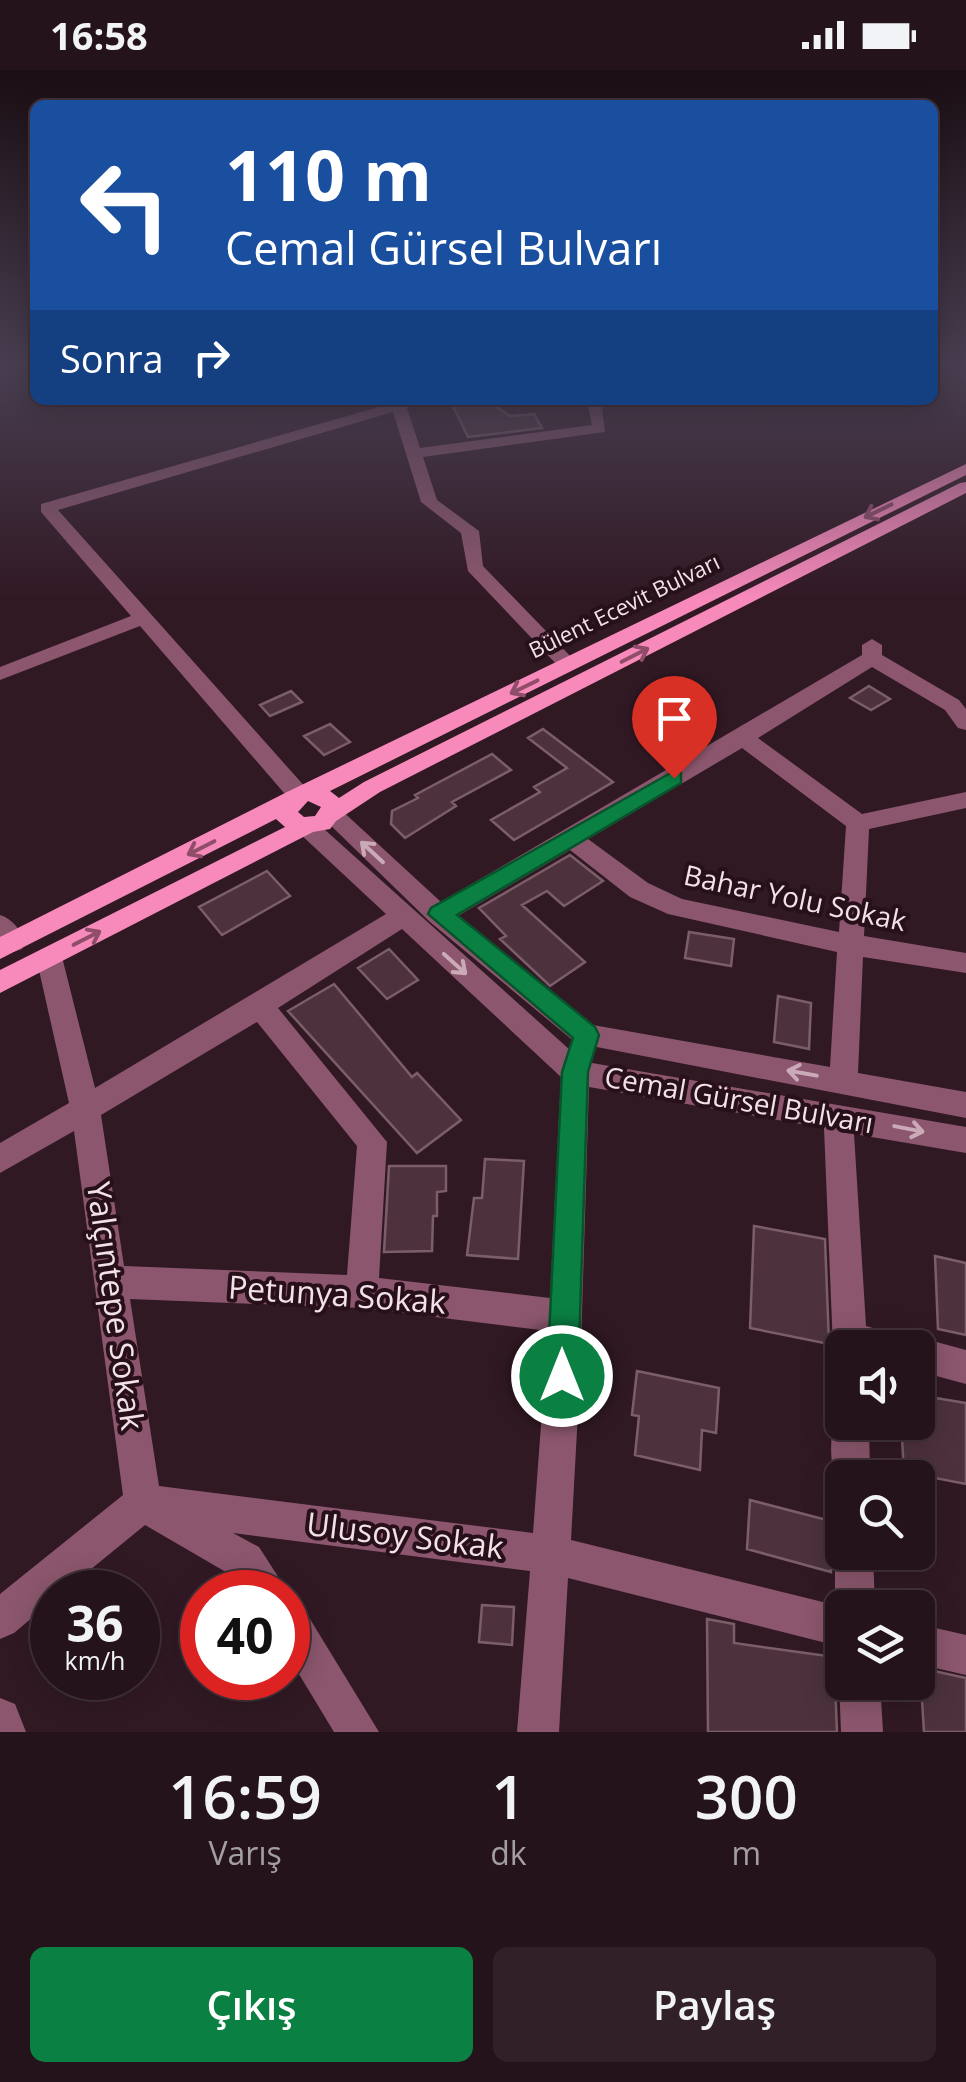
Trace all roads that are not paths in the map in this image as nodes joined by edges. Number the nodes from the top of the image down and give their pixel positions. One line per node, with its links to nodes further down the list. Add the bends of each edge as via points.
1 (269, 444): 7 (street, via 47,508)
2 (412, 444): 4 (street)
3 (488, 444): 4 (street)
4 (415, 453): 8 (street, via 429,502 470,531 474,567)
5 (966, 468): 8 (main road, Bülent Ecevit Bulvarı, one-way to 8)
6 (966, 487): 15 (main road, one-way to 6, via 372,787)
7 (143, 618): 9 (street); 13 (street)
8 (568, 665): 13 (main road, Bülent Ecevit Bulvarı, one-way to 13)
9 (0, 674)
10 (959, 704): 11 (street); 12 (street, via 872,651)
11 (966, 723)
12 (742, 738): 16 (street); 17 (street)
13 (298, 797): 15 (main road, via 328,798); 15 (main road, via 287,819); 20 (main road, Bülent Ecevit Bulvarı, one-way to 20)
14 (966, 800): 16 (street)
15 (319, 820): 18 (street, Cemal Gürsel Bulvarı, one-way to 15); 19 (street, Cemal Gürsel Bulvarı); 22 (main road, one-way to 15)
16 (858, 823): 21 (street)
17 (571, 838): 18 (street); 21 (street, Bahar Yolu Sokak, via 639,890 677,907)
18 (440, 914): 26 (street, Cemal Gürsel Bulvarı)
19 (402, 917): 25 (street); 27 (street, Cemal Gürsel Bulvarı, one-way to 27)
20 (4, 939)
21 (848, 944): 23 (street, Bahar Yolu Sokak); 28 (street)
22 (48, 957): 24 (main road); 30 (street, Yalçıntepe Sokak)
23 (966, 963)
24 (0, 982)
25 (260, 1006): 30 (street); 35 (street, via 372,1142)
26 (586, 1035): 27 (street); 28 (street, Cemal Gürsel Bulvarı, one-way to 26)
27 (575, 1072): 31 (street, Cemal Gürsel Bulvarı); 36 (street)
28 (843, 1080): 29 (street, Cemal Gürsel Bulvarı)
29 (966, 1105)
30 (85, 1108): 33 (street); 34 (street, Yalçıntepe Sokak)
31 (838, 1116): 32 (street, Cemal Gürsel Bulvarı, one-way to 32); 37 (street)
32 (966, 1140)
33 (0, 1160)
34 (112, 1282): 35 (street, Petunya Sokak); 40 (street, Yalçıntepe Sokak)
35 (362, 1292): 36 (street, Petunya Sokak)
36 (562, 1316): 41 (street)
37 (849, 1330)
38 (935, 1358): 39 (street)
39 (966, 1366)
40 (143, 1504): 41 (street, Ulusoy Sokak); 42 (street); 43 (street)
41 (550, 1554): 44 (street, Ulusoy Sokak); 52 (street)
42 (252, 1570)
43 (0, 1619)
44 (825, 1623)
45 (935, 1648): 47 (street)
46 (310, 1655): 51 (street)
47 (966, 1655)
48 (860, 1700): 53 (street)
49 (0, 1719): 50 (street)
50 (5, 1732)
51 (358, 1732)
52 (538, 1732)
53 (862, 1732)

